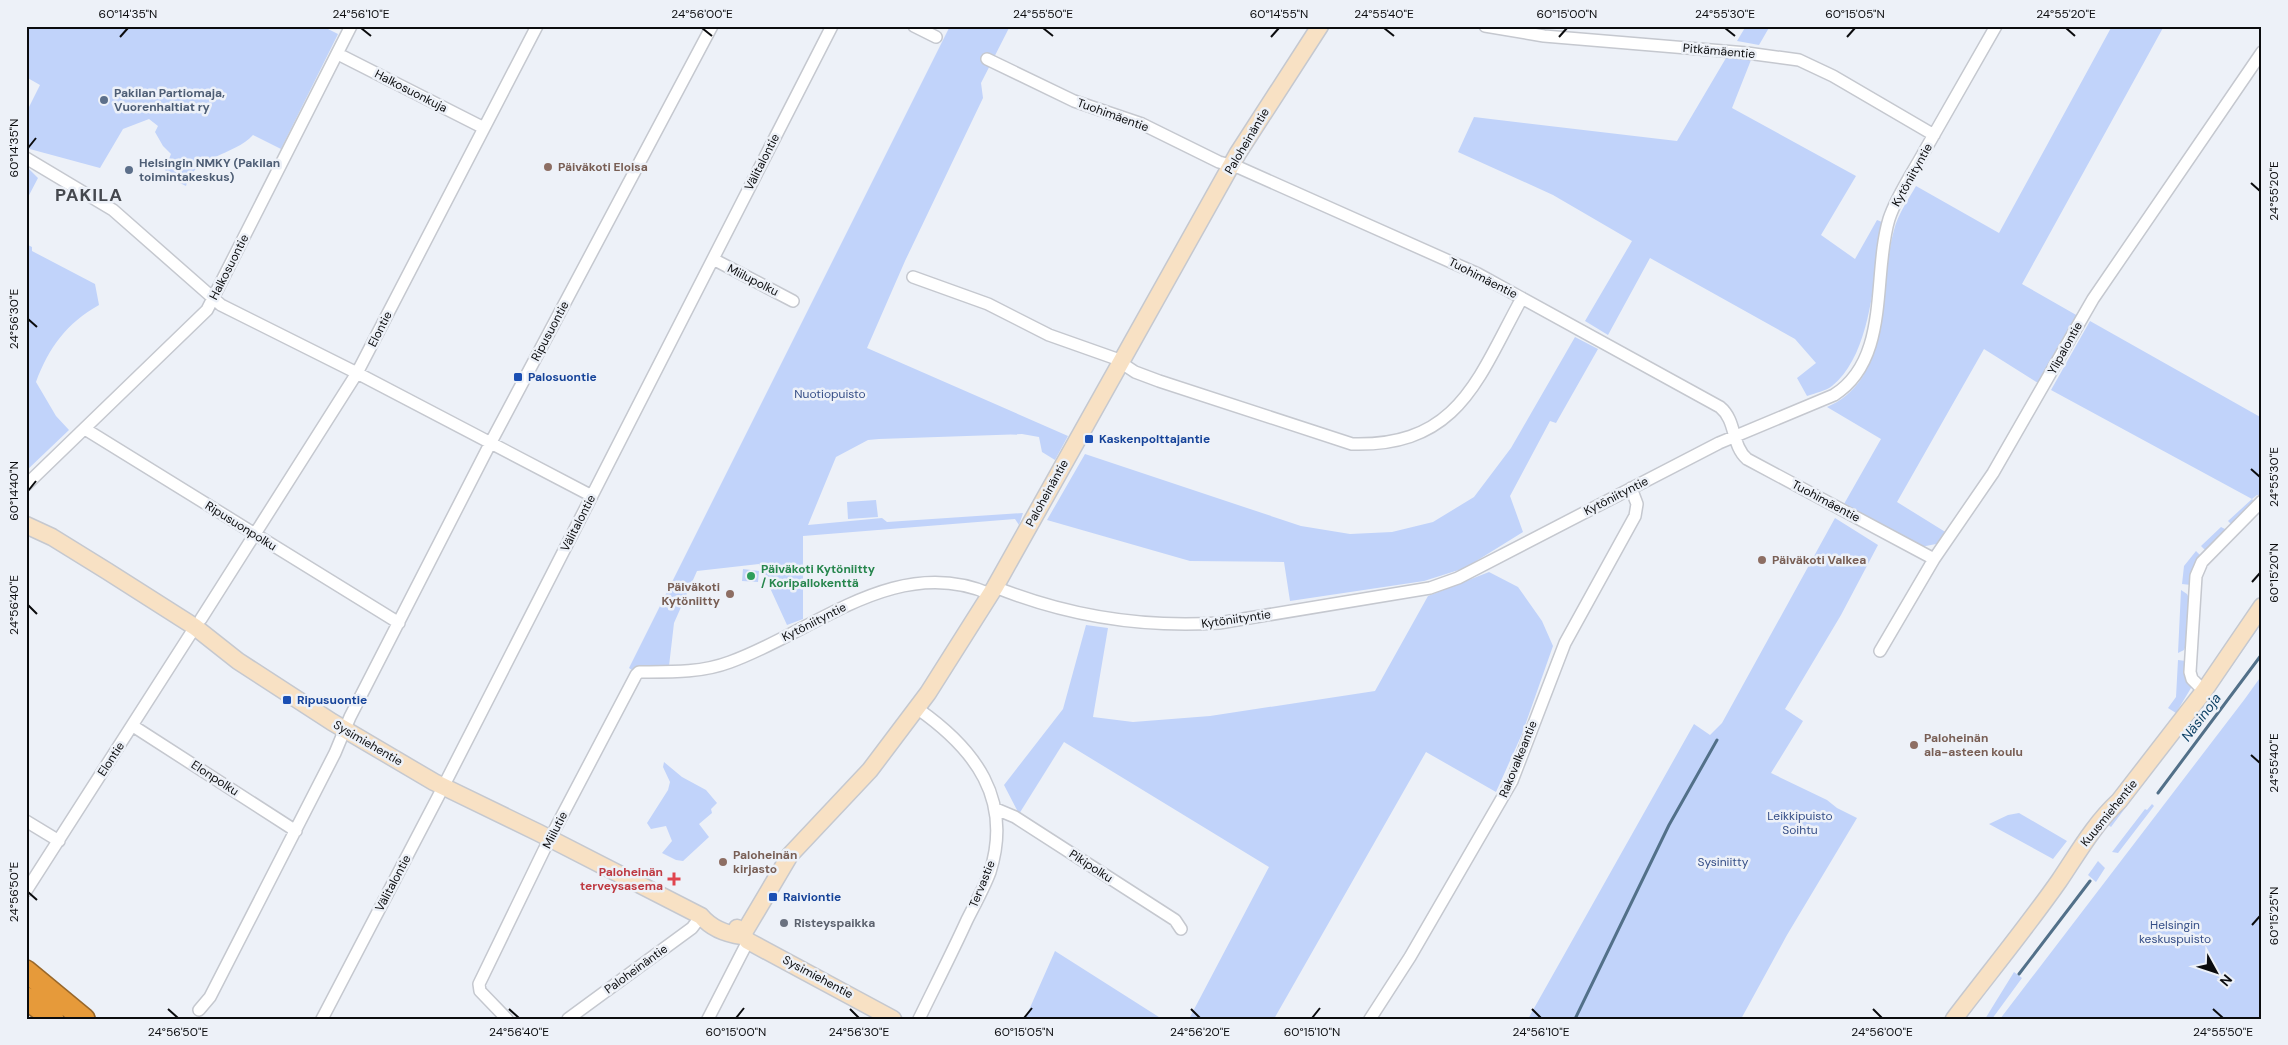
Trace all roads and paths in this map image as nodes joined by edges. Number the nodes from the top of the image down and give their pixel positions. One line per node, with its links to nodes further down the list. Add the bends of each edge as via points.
1 (351, 26): 11 (street, Halkosuontie)
2 (537, 26): 13 (street, Elontie)
3 (712, 26): 26 (street, Ripusuontie)
4 (832, 26): 17 (street, Välitalontie)
5 (914, 26): 9 (street)
6 (1320, 26): 16 (street, Paloheinäntie)
7 (1485, 26): 14 (street, Pitkämäentie, via 1544,36 1799,60 1833,76)
8 (1996, 26): 14 (street, Kytöniityntie)
9 (936, 37)
10 (2262, 52): 33 (street, Ylipalontie, via 2093,299 1994,473)
11 (338, 54): 13 (street, Halkosuonkuja); 20 (street, Halkosuontie)
12 (987, 59): 16 (street, Tuohimäentie, via 1074,101 1142,124)
13 (484, 128): 23 (street, Elontie)
14 (1934, 135): 25 (street, Kytöniityntie, via 1896,201 1890,218 1884,238 1873,330 1856,374 1834,395)
15 (26, 158): 20 (street, via 113,210)
16 (1232, 166): 19 (street, Tuohimäentie, via 1433,253); 22 (street, Paloheinäntie)
17 (713, 259): 21 (street, Miilupolku); 29 (street, Välitalontie)
18 (913, 277): 22 (street, via 988,304)
19 (1522, 298): 22 (street, via 1476,384 1459,405 1420,433 1381,445 1352,444 1332,438 1159,381); 25 (street, Tuohimäentie, via 1720,407 1729,416)
20 (213, 299): 23 (street); 24 (street, Halkosuontie, via 207,310)
21 (793, 301)
22 (1120, 364): 34 (street, Paloheinäntie)
23 (357, 373): 26 (street); 32 (street, Elontie)
24 (85, 429): 27 (street, Halkosuontie); 32 (street, Ripusuonpolku)
25 (1735, 436): 28 (street, Kytöniityntie); 33 (street, Tuohimäentie, via 1741,454 1747,459)
26 (491, 442): 29 (street); 37 (street, Ripusuontie)
27 (26, 484)
28 (1631, 488): 34 (street, Kytöniityntie, via 1444,584 1219,623 1165,624 1114,620 1058,609); 65 (street, Rakovalkeantie, via 1637,504 1635,516 1565,642 1512,781 1410,957)
29 (592, 496): 44 (street, Välitalontie)
30 (2262, 501): 40 (street, via 2207,557 2196,576 2190,672 2192,679)
31 (26, 525): 36 (street, Sysimiehentie)
32 (255, 535): 36 (street, Elontie); 37 (street, Ripusuonpolku)
33 (1934, 559): 38 (street, Ylipalontie)
34 (993, 590): 39 (street, Kytöniityntie, via 928,583 893,588 846,605 729,663 682,672); 41 (street, Paloheinäntie)
35 (2262, 606): 40 (street, Kuusmiehentie)
36 (198, 623): 42 (street, Elontie); 43 (street, Sysimiehentie, via 238,661)
37 (399, 623): 43 (street, Ripusuontie)
38 (1880, 651)
39 (639, 672): 48 (street, Miilutie, via 632,679)
40 (2204, 691): 66 (street, Kuusmiehentie, via 2083,843 2059,881)
41 (918, 709): 45 (street, Tervastie, via 973,759); 53 (street, Paloheinäntie, via 870,770 790,855)
42 (133, 726): 47 (street, Elonpolku); 49 (street, Elontie)
43 (345, 730): 44 (street, Sysimiehentie); 47 (street, Ripusuontie)
44 (443, 787): 48 (street, Sysimiehentie); 59 (street, Välitalontie)
45 (996, 809): 52 (street, Pikipolku, via 1015,817 1175,920); 64 (street, Tervastie, via 995,853 987,879)
46 (26, 821): 49 (street)
47 (296, 831): 56 (street, Ripusuontie, via 210,997)
48 (550, 838): 51 (street, Sysimiehentie); 60 (street, Miilutie, via 479,984 480,991)
49 (59, 841): 50 (street, Elontie)
50 (26, 891)
51 (701, 916): 53 (street, Sysimiehentie, via 712,926); 61 (street, Paloheinäntie, via 692,928)
52 (1181, 929)
53 (745, 938): 62 (street); 63 (street, Sysimiehentie)
54 (26, 971): 58 (highway)
55 (26, 998): 57 (highway)
56 (198, 1010)
57 (53, 1019)
58 (84, 1019)
59 (322, 1019)
60 (507, 1019)
61 (568, 1019)
62 (708, 1019)
63 (893, 1019)
64 (919, 1019)
65 (1370, 1019)
66 (1954, 1019)

